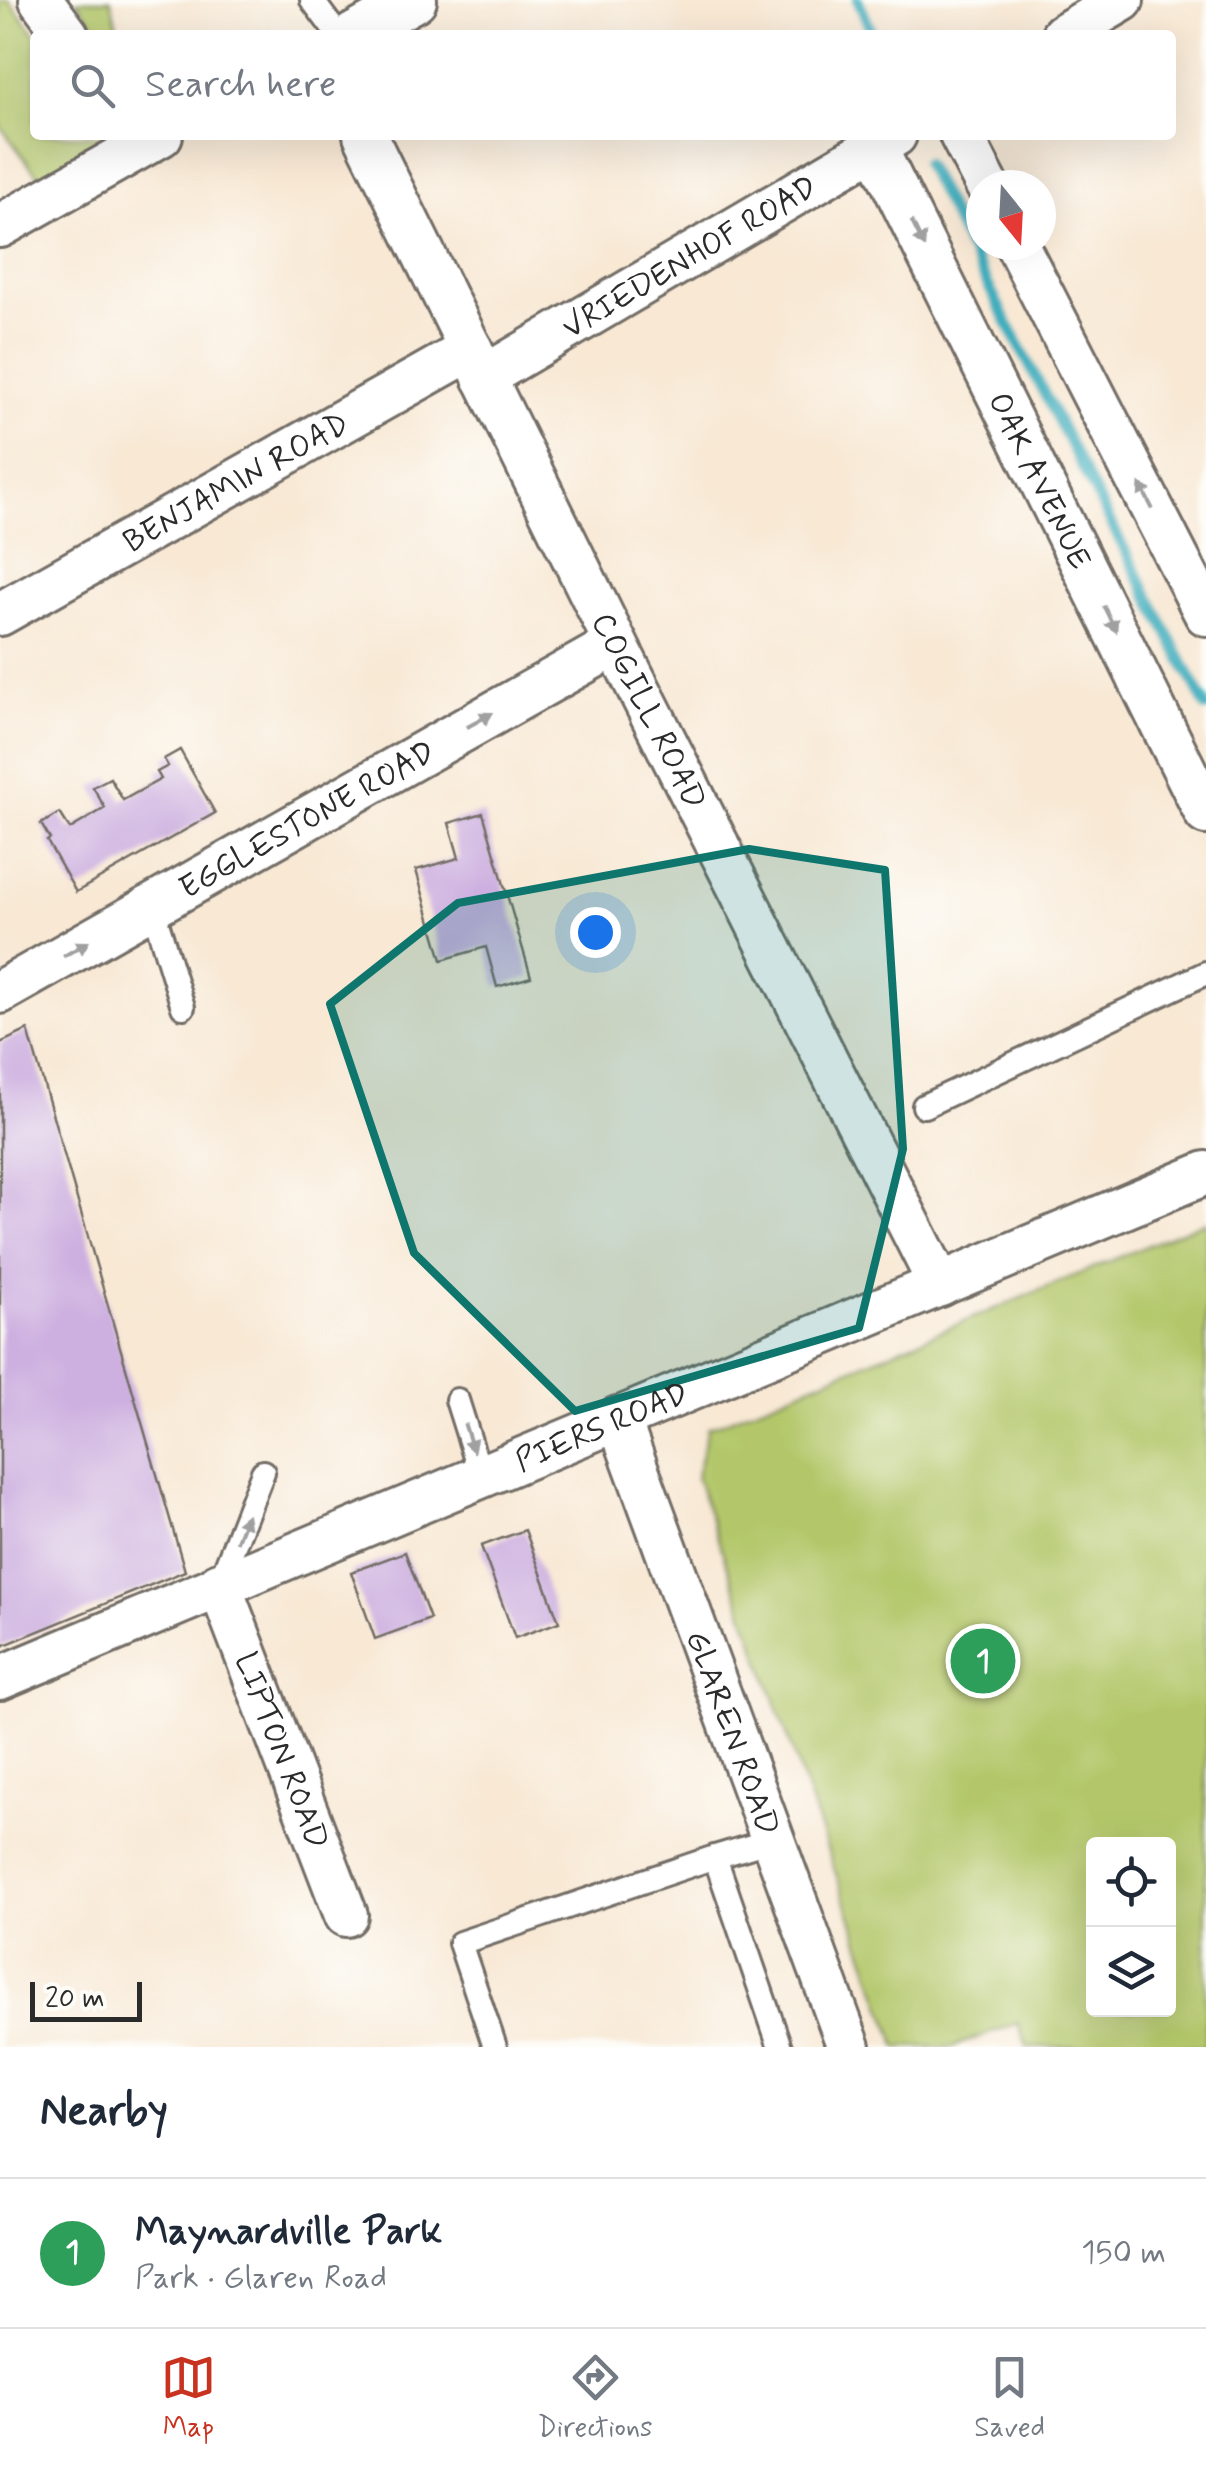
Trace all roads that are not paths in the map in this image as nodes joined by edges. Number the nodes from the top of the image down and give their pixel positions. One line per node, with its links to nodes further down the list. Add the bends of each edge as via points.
1 (41, 0): 5 (street)
2 (312, 0): 6 (lane)
3 (416, 0): 7 (street)
4 (1122, 0): 8 (street)
5 (63, 30)
6 (334, 30)
7 (363, 30)
8 (1071, 30)
9 (145, 140): 14 (street)
10 (367, 140): 16 (street, COGILL ROAD)
11 (964, 140): 13 (street)
12 (885, 141): 16 (street, VRIEDENHOF ROAD); 20 (street, OAK AVENUE, one-way to 20)
13 (979, 170)
14 (0, 226)
15 (1026, 260): 18 (street, one-way to 15)
16 (477, 363): 17 (street, BENJAMIN ROAD); 19 (street, COGILL ROAD)
17 (0, 614)
18 (1206, 614)
19 (616, 644): 21 (street, EGGLESTONE ROAD, one-way to 19); 27 (street, COGILL ROAD)
20 (1206, 813)
21 (152, 906): 23 (street, EGGLESTONE ROAD, one-way to 21); 24 (lane)
22 (1206, 973): 25 (lane)
23 (0, 992)
24 (183, 1007)
25 (924, 1106)
26 (1206, 1173): 27 (street, PIERS ROAD)
27 (940, 1285): 29 (street, PIERS ROAD)
28 (456, 1400): 31 (lane, one-way to 31)
29 (618, 1418): 31 (street, PIERS ROAD); 34 (street, GLAREN ROAD)
30 (263, 1472): 32 (lane, one-way to 30)
31 (480, 1476): 32 (street, PIERS ROAD)
32 (219, 1584): 33 (street, PIERS ROAD); 36 (street, LIPTON ROAD)
33 (0, 1678)
34 (772, 1840): 35 (lane); 39 (street, GLAREN ROAD)
35 (716, 1857): 37 (lane, via 460,1943); 38 (lane)
36 (346, 1915)
37 (495, 2047)
38 (780, 2047)
39 (849, 2047)

